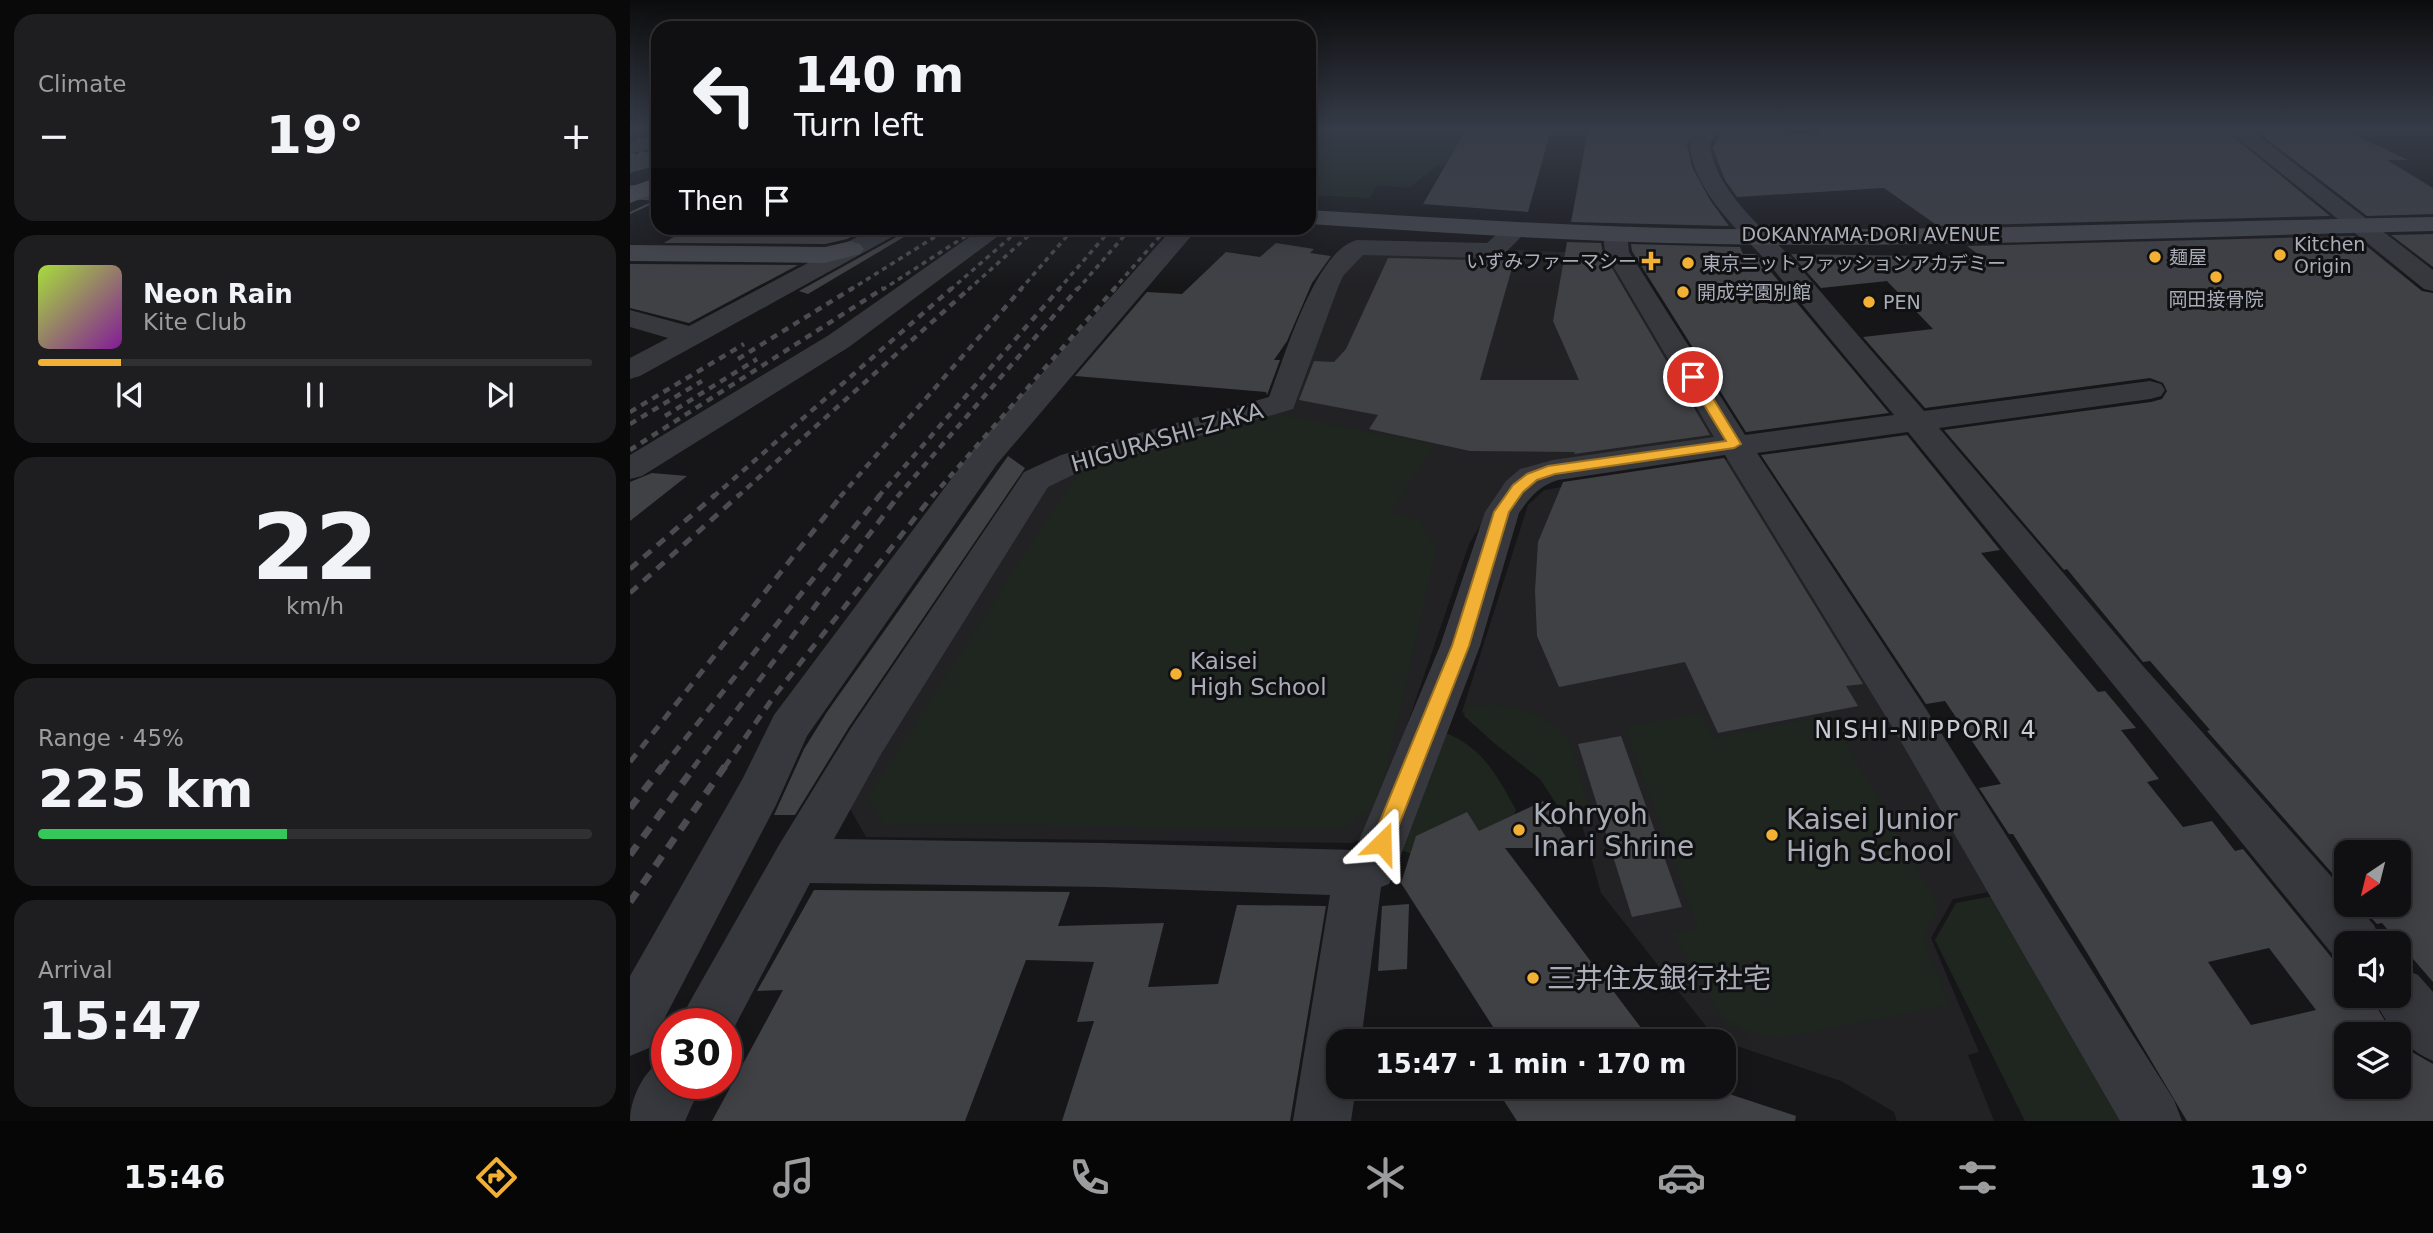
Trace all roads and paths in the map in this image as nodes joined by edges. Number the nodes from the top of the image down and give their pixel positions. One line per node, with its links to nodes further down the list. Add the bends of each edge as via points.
1 (1713, 182): 11 (street)
2 (2304, 182): 5 (street)
3 (1316, 217): 6 (main road, DOKANYAMA-DORI AVENUE)
4 (2433, 224): 5 (main road, DOKANYAMA-DORI AVENUE)
5 (2358, 225): 11 (main road, DOKANYAMA-DORI AVENUE); 14 (street)
6 (1516, 230): 7 (main road, DOKANYAMA-DORI AVENUE); 22 (street, HIGURASHI-ZAKA, via 1493,251 1357,247 1332,272 1282,403 1073,462 1037,480 866,741)
7 (1615, 234): 11 (main road, DOKANYAMA-DORI AVENUE); 20 (street, via 1617,252)
8 (878, 235): 12 (street)
9 (987, 235): 21 (street, via 828,348)
10 (1180, 235): 27 (street, via 985,457 789,727 760,792)
11 (1755, 236): 19 (street)
12 (851, 249): 13 (main road, via 825,255); 16 (street)
13 (630, 253)
14 (2433, 283)
15 (630, 318): 16 (street)
16 (692, 336): 17 (street)
17 (630, 370)
18 (2150, 390): 19 (street)
19 (1916, 421): 20 (street); 24 (street)
20 (1735, 445): 23 (street, via 1553,470 1532,477 1518,489 1502,512 1460,646 1372,868); 32 (street, via 1911,721)
21 (630, 469)
22 (796, 861): 23 (street); 26 (street)
23 (1358, 873): 31 (street)
24 (2346, 931)
25 (2411, 1007): 28 (street)
26 (716, 1008)
27 (630, 1029)
28 (2433, 1033)
29 (665, 1099): 30 (street)
30 (653, 1121)
31 (1322, 1121)
32 (2153, 1121)

